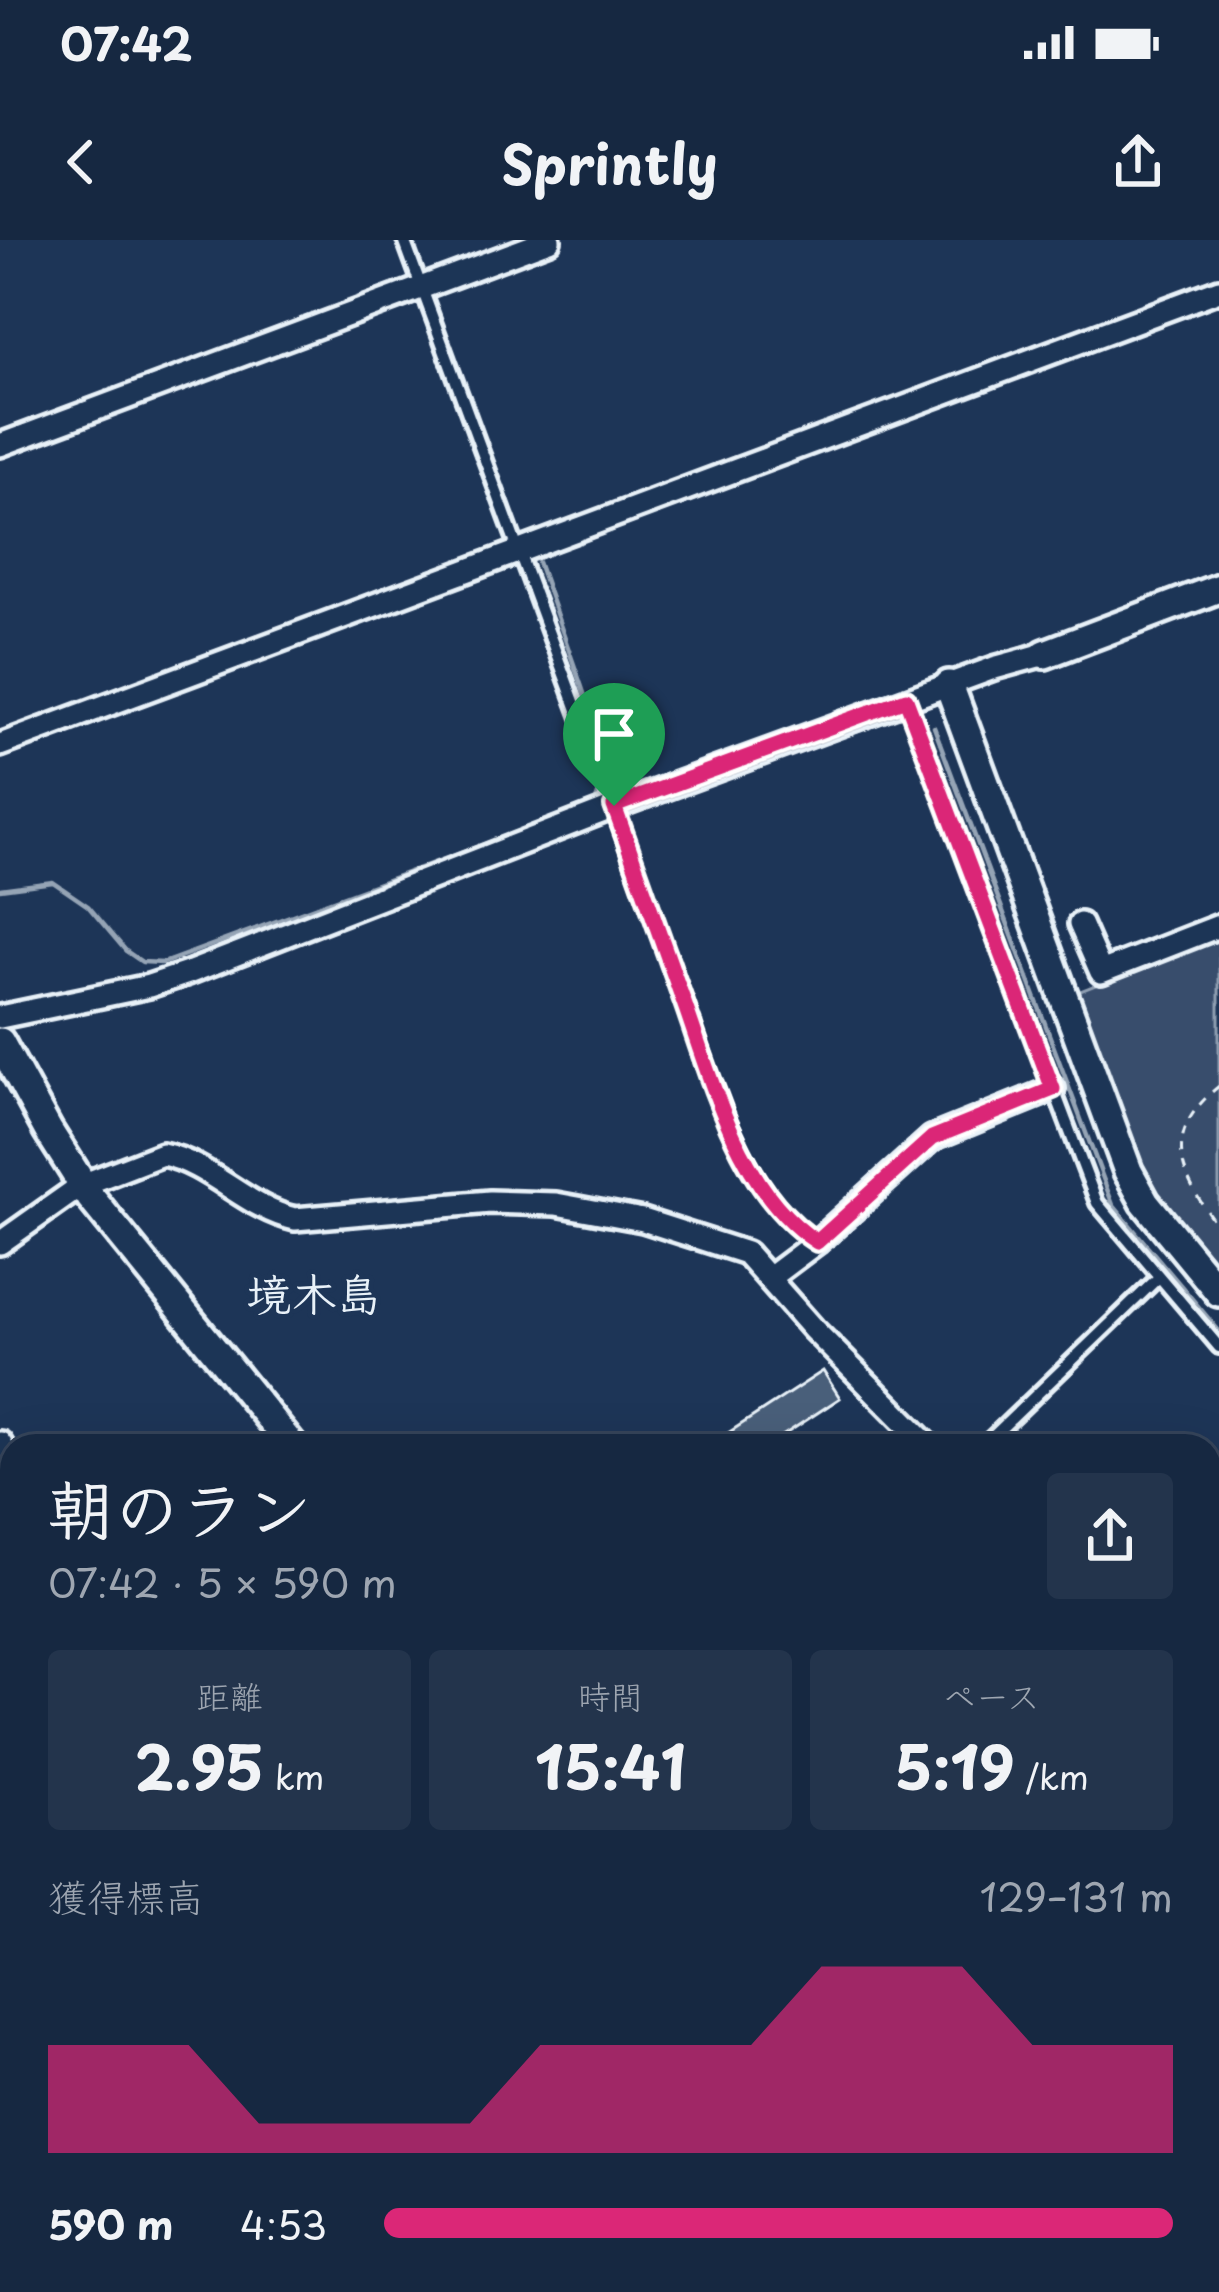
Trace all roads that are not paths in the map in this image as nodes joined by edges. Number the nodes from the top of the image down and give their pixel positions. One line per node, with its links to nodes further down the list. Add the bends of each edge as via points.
1 (404, 240): 3 (lane)
2 (549, 240): 3 (street)
3 (421, 288): 5 (street); 6 (lane)
4 (1219, 290): 6 (street)
5 (0, 445)
6 (520, 548): 11 (street); 12 (lane)
7 (1219, 588): 8 (street)
8 (1045, 654): 9 (street)
9 (949, 685): 10 (street); 23 (street, via 1128,1171)
10 (906, 699): 12 (street); 17 (lane)
11 (0, 745)
12 (614, 806): 15 (street, via 188,973); 19 (lane, via 735,1135 791,1226)
13 (1080, 924): 14 (street, via 1101,972)
14 (1219, 926)
15 (0, 1017)
16 (0, 1042): 18 (street)
17 (1053, 1089): 19 (street, via 932,1138); 21 (lane, via 1097,1203)
18 (82, 1185): 20 (street); 22 (street, via 162,1154 295,1219 556,1204 643,1220 746,1253); 25 (street)
19 (817, 1242): 22 (street)
20 (0, 1243)
21 (1160, 1277): 24 (lane); 27 (lane)
22 (769, 1278): 26 (street)
23 (1219, 1292)
24 (1219, 1347)
25 (282, 1434)
26 (918, 1434)
27 (996, 1434)

